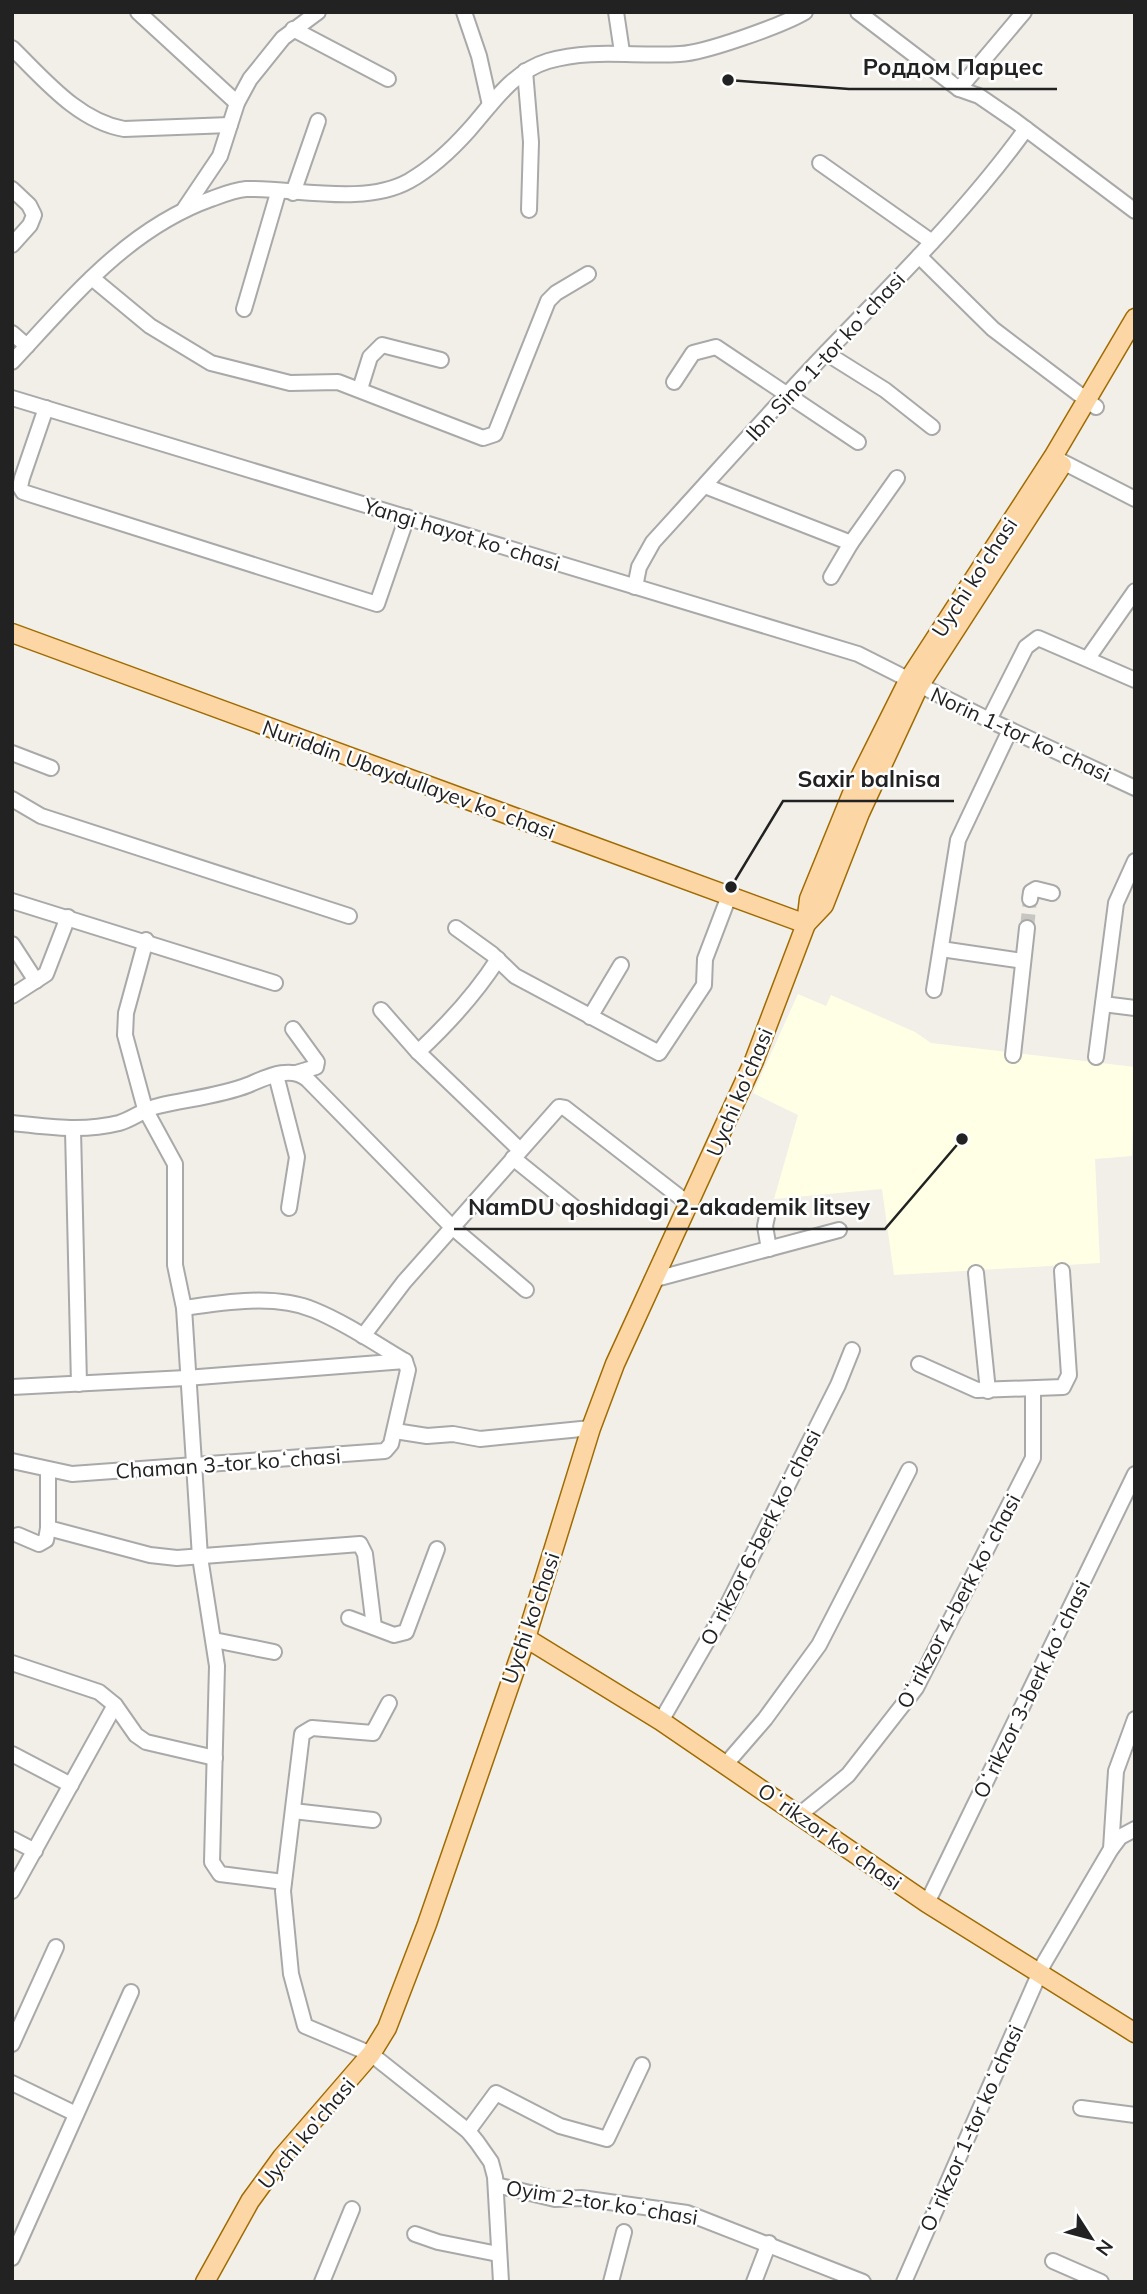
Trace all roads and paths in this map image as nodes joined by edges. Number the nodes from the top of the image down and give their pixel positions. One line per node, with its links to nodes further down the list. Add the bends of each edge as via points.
1 (138, 12): 15 (street)
2 (287, 12): 9 (street)
3 (318, 12): 9 (street)
4 (464, 12): 16 (street)
5 (616, 12): 11 (street)
6 (805, 12): 11 (street, via 681,55)
7 (858, 12): 14 (street)
8 (1024, 12): 14 (street)
9 (296, 27): 13 (street); 15 (street, via 266,57)
10 (12, 48): 18 (street, via 72,104 108,126)
11 (622, 52): 12 (street, via 569,57)
12 (525, 71): 16 (street); 24 (street, via 531,142)
13 (388, 79)
14 (959, 89): 19 (street, via 979,96)
15 (237, 103): 18 (street)
16 (489, 105): 22 (street, via 468,132 421,173 397,186 370,192)
17 (318, 121): 22 (street)
18 (230, 125): 23 (street, via 214,167)
19 (1026, 129): 25 (street); 26 (street, Ibn Sino 1-tor koʻchasi, via 999,167)
20 (820, 163): 26 (street)
21 (12, 189): 27 (street, via 34,215)
22 (286, 193): 23 (street, via 243,189); 31 (street)
23 (185, 208): 30 (street, via 148,229)
24 (529, 210)
25 (1135, 211)
26 (932, 242): 28 (street, Ibn Sino 1-tor koʻchasi)
27 (12, 246)
28 (919, 256): 36 (street, Ibn Sino 1-tor koʻchasi); 43 (street, via 993,329)
29 (588, 274): 40 (street, via 548,301 490,438)
30 (92, 278): 35 (street); 40 (street, via 159,333 211,363 290,383 326,380)
31 (244, 309)
32 (1135, 318): 43 (main road, Uychi ko'chasi)
33 (12, 333): 35 (street)
34 (1135, 341): 43 (main road, Uychi ko'chasi)
35 (27, 346): 38 (street)
36 (826, 353): 41 (street, Ibn Sino 1-tor koʻchasi); 45 (street, via 885,390)
37 (442, 360): 40 (street, via 382,345 370,357)
38 (12, 362)
39 (674, 382): 41 (street, via 693,353 716,347)
40 (360, 389)
41 (785, 396): 46 (street); 49 (street, Ibn Sino 1-tor koʻchasi)
42 (12, 398): 44 (street, Yangi hayot koʻchasi)
43 (1092, 404): 47 (main road, Uychi ko'chasi)
44 (46, 408): 51 (street, Yangi hayot koʻchasi); 51 (street, via 22,478 23,492 377,604)
45 (932, 428)
46 (858, 442)
47 (1058, 460): 50 (street); 59 (main road, Uychi ko'chasi)
48 (897, 478): 52 (street)
49 (705, 486): 52 (street); 54 (street, Ibn Sino 1-tor koʻchasi, via 653,542 639,567)
50 (1135, 499)
51 (407, 517): 54 (street, Yangi hayot koʻchasi)
52 (851, 543): 53 (street)
53 (831, 577)
54 (635, 587): 59 (street, Yangi hayot koʻchasi, via 858,654)
55 (1135, 591): 57 (street)
56 (12, 633): 68 (main road, Nuriddin Ubaydullayev koʻchasi)
57 (1088, 658): 58 (street); 60 (street, via 1045,639 1031,640)
58 (1135, 680)
59 (914, 682): 60 (street, Norin 1-tor koʻchasi); 73 (main road, Uychi ko'chasi, via 853,791 809,899)
60 (989, 720): 61 (street, Norin 1-tor koʻchasi)
61 (1010, 730): 64 (street, Norin 1-tor koʻchasi); 78 (street, via 958,840)
62 (12, 753): 63 (street)
63 (51, 768)
64 (1135, 788)
65 (12, 799): 71 (street, via 41,816)
66 (1135, 861): 86 (street, via 1116,904)
67 (1052, 893): 69 (street, via 1036,890)
68 (729, 896): 73 (main road, Nuriddin Ubaydullayev koʻchasi); 89 (street, via 705,960 704,985 662,1052 656,1053)
69 (1030, 899)
70 (12, 901): 72 (street)
71 (349, 916)
72 (68, 917): 76 (street); 82 (street, via 50,968)
73 (806, 925): 100 (main road, Uychi ko'chasi, via 754,1061)
74 (456, 928): 79 (street)
75 (1027, 928): 80 (street)
76 (146, 940): 83 (street); 96 (street, via 124,1024)
77 (12, 944): 82 (street)
78 (941, 949): 80 (street); 84 (street)
79 (498, 959): 89 (street, via 515,976); 91 (street, via 470,1000)
80 (1023, 961): 92 (street)
81 (621, 965): 89 (street)
82 (36, 981): 85 (street)
83 (275, 983)
84 (934, 990)
85 (12, 996)
86 (1103, 1004): 87 (street); 93 (street)
87 (1135, 1008)
88 (381, 1010): 91 (street)
89 (590, 1017)
90 (293, 1029): 94 (street, via 318,1064)
91 (418, 1052): 99 (street)
92 (1013, 1055)
93 (1096, 1057)
94 (296, 1073): 95 (street); 104 (street)
95 (276, 1075): 96 (street); 101 (street, via 297,1157)
96 (145, 1109): 98 (street, via 124,1122); 111 (street, via 175,1164 175,1265)
97 (12, 1123): 98 (street)
98 (73, 1130): 117 (street)
99 (517, 1154): 100 (street, via 562,1107); 102 (street); 104 (street)
100 (690, 1205): 109 (main road, Uychi ko'chasi)
101 (289, 1208)
102 (575, 1208)
103 (768, 1212): 106 (street)
104 (452, 1227): 110 (street); 112 (street)
105 (839, 1230): 106 (street)
106 (769, 1249): 109 (street)
107 (1062, 1271): 119 (street, via 1068,1381 1063,1387)
108 (976, 1273): 120 (street)
109 (652, 1280): 121 (main road, Uychi ko'chasi)
110 (526, 1290)
111 (184, 1308): 112 (street, via 226,1301 300,1306); 116 (street)
112 (363, 1336): 114 (street)
113 (852, 1350): 141 (street, Oʻrikzor 6-berk koʻchasi, via 724,1609)
114 (405, 1362): 116 (street); 122 (street, via 407,1377)
115 (919, 1364): 120 (street, via 972,1389)
116 (186, 1378): 117 (street); 124 (street)
117 (79, 1384): 118 (street)
118 (12, 1387)
119 (1033, 1389): 120 (street); 147 (street, Oʻrikzor 4-berk koʻchasi, via 1033,1458 916,1688 848,1775)
120 (988, 1391)
121 (591, 1428): 122 (street, via 480,1439); 134 (main road, Uychi ko'chasi)
122 (395, 1431): 124 (street, Chaman 3-tor koʻchasi, via 389,1448 377,1452)
123 (12, 1461): 125 (street, Chaman 3-tor koʻchasi)
124 (192, 1466): 125 (street, Chaman 3-tor koʻchasi, via 72,1474); 131 (street)
125 (48, 1470): 128 (street)
126 (909, 1470): 144 (street, via 819,1646)
127 (1135, 1474): 155 (street, Oʻrikzor 3-berk koʻchasi)
128 (48, 1528): 129 (street, via 46,1540 39,1545); 131 (street, via 150,1555)
129 (18, 1535)
130 (437, 1549): 133 (street, via 406,1632 394,1635)
131 (200, 1557): 133 (street, via 360,1544); 135 (street)
132 (349, 1618): 133 (street)
133 (374, 1627)
134 (526, 1638): 141 (main road, Oʻrikzor koʻchasi); 161 (main road, Uychi ko'chasi, via 398,2003)
135 (214, 1640): 136 (street); 143 (street)
136 (274, 1652)
137 (12, 1663): 139 (street, via 86,1686)
138 (390, 1703): 146 (street, via 373,1733 313,1728 302,1734)
139 (115, 1705): 143 (street, via 146,1742); 145 (street)
140 (1135, 1719): 151 (street, via 1116,1771)
141 (661, 1721): 144 (main road, Oʻrikzor koʻchasi)
142 (12, 1754): 145 (street)
143 (215, 1759): 153 (street, via 213,1866 223,1875)
144 (726, 1764): 147 (main road, Oʻrikzor koʻchasi)
145 (71, 1785): 152 (street)
146 (293, 1811): 148 (street); 153 (street)
147 (798, 1816): 155 (main road, Oʻrikzor koʻchasi)
148 (373, 1820)
149 (1135, 1829): 151 (street)
150 (12, 1839): 152 (street)
151 (1111, 1849): 157 (street, Oʻrikzor 1-tor koʻchasi)
152 (35, 1851): 154 (street)
153 (284, 1882): 161 (street, via 290,1974 302,2021 309,2029)
154 (12, 1891)
155 (927, 1903): 157 (main road, Oʻrikzor koʻchasi)
156 (56, 1947): 160 (street)
157 (1040, 1976): 159 (main road, Oʻrikzor koʻchasi); 182 (street, Oʻrikzor 1-tor koʻchasi)
158 (131, 1992): 165 (street)
159 (1135, 2033)
160 (12, 2044)
161 (371, 2054): 167 (street); 176 (main road, Uychi ko'chasi, via 282,2157 250,2201)
162 (642, 2065): 167 (street, via 607,2139 560,2126 496,2093)
163 (12, 2083): 165 (street)
164 (1081, 2108): 166 (street)
165 (76, 2114): 174 (street)
166 (1135, 2115)
167 (468, 2131): 168 (street, via 491,2162)
168 (496, 2185): 172 (street, Oyim 2-tor koʻchasi, via 555,2199 581,2198 687,2213); 173 (street)
169 (352, 2209): 177 (street)
170 (624, 2232): 179 (street)
171 (415, 2234): 173 (street)
172 (769, 2243): 180 (street); 181 (street, Oyim 2-tor koʻchasi)
173 (498, 2254): 178 (street)
174 (12, 2258)
175 (1054, 2261): 183 (street)
176 (205, 2282)
177 (322, 2282)
178 (501, 2282)
179 (611, 2282)
180 (754, 2282)
181 (863, 2282)
182 (904, 2282)
183 (1101, 2282)

